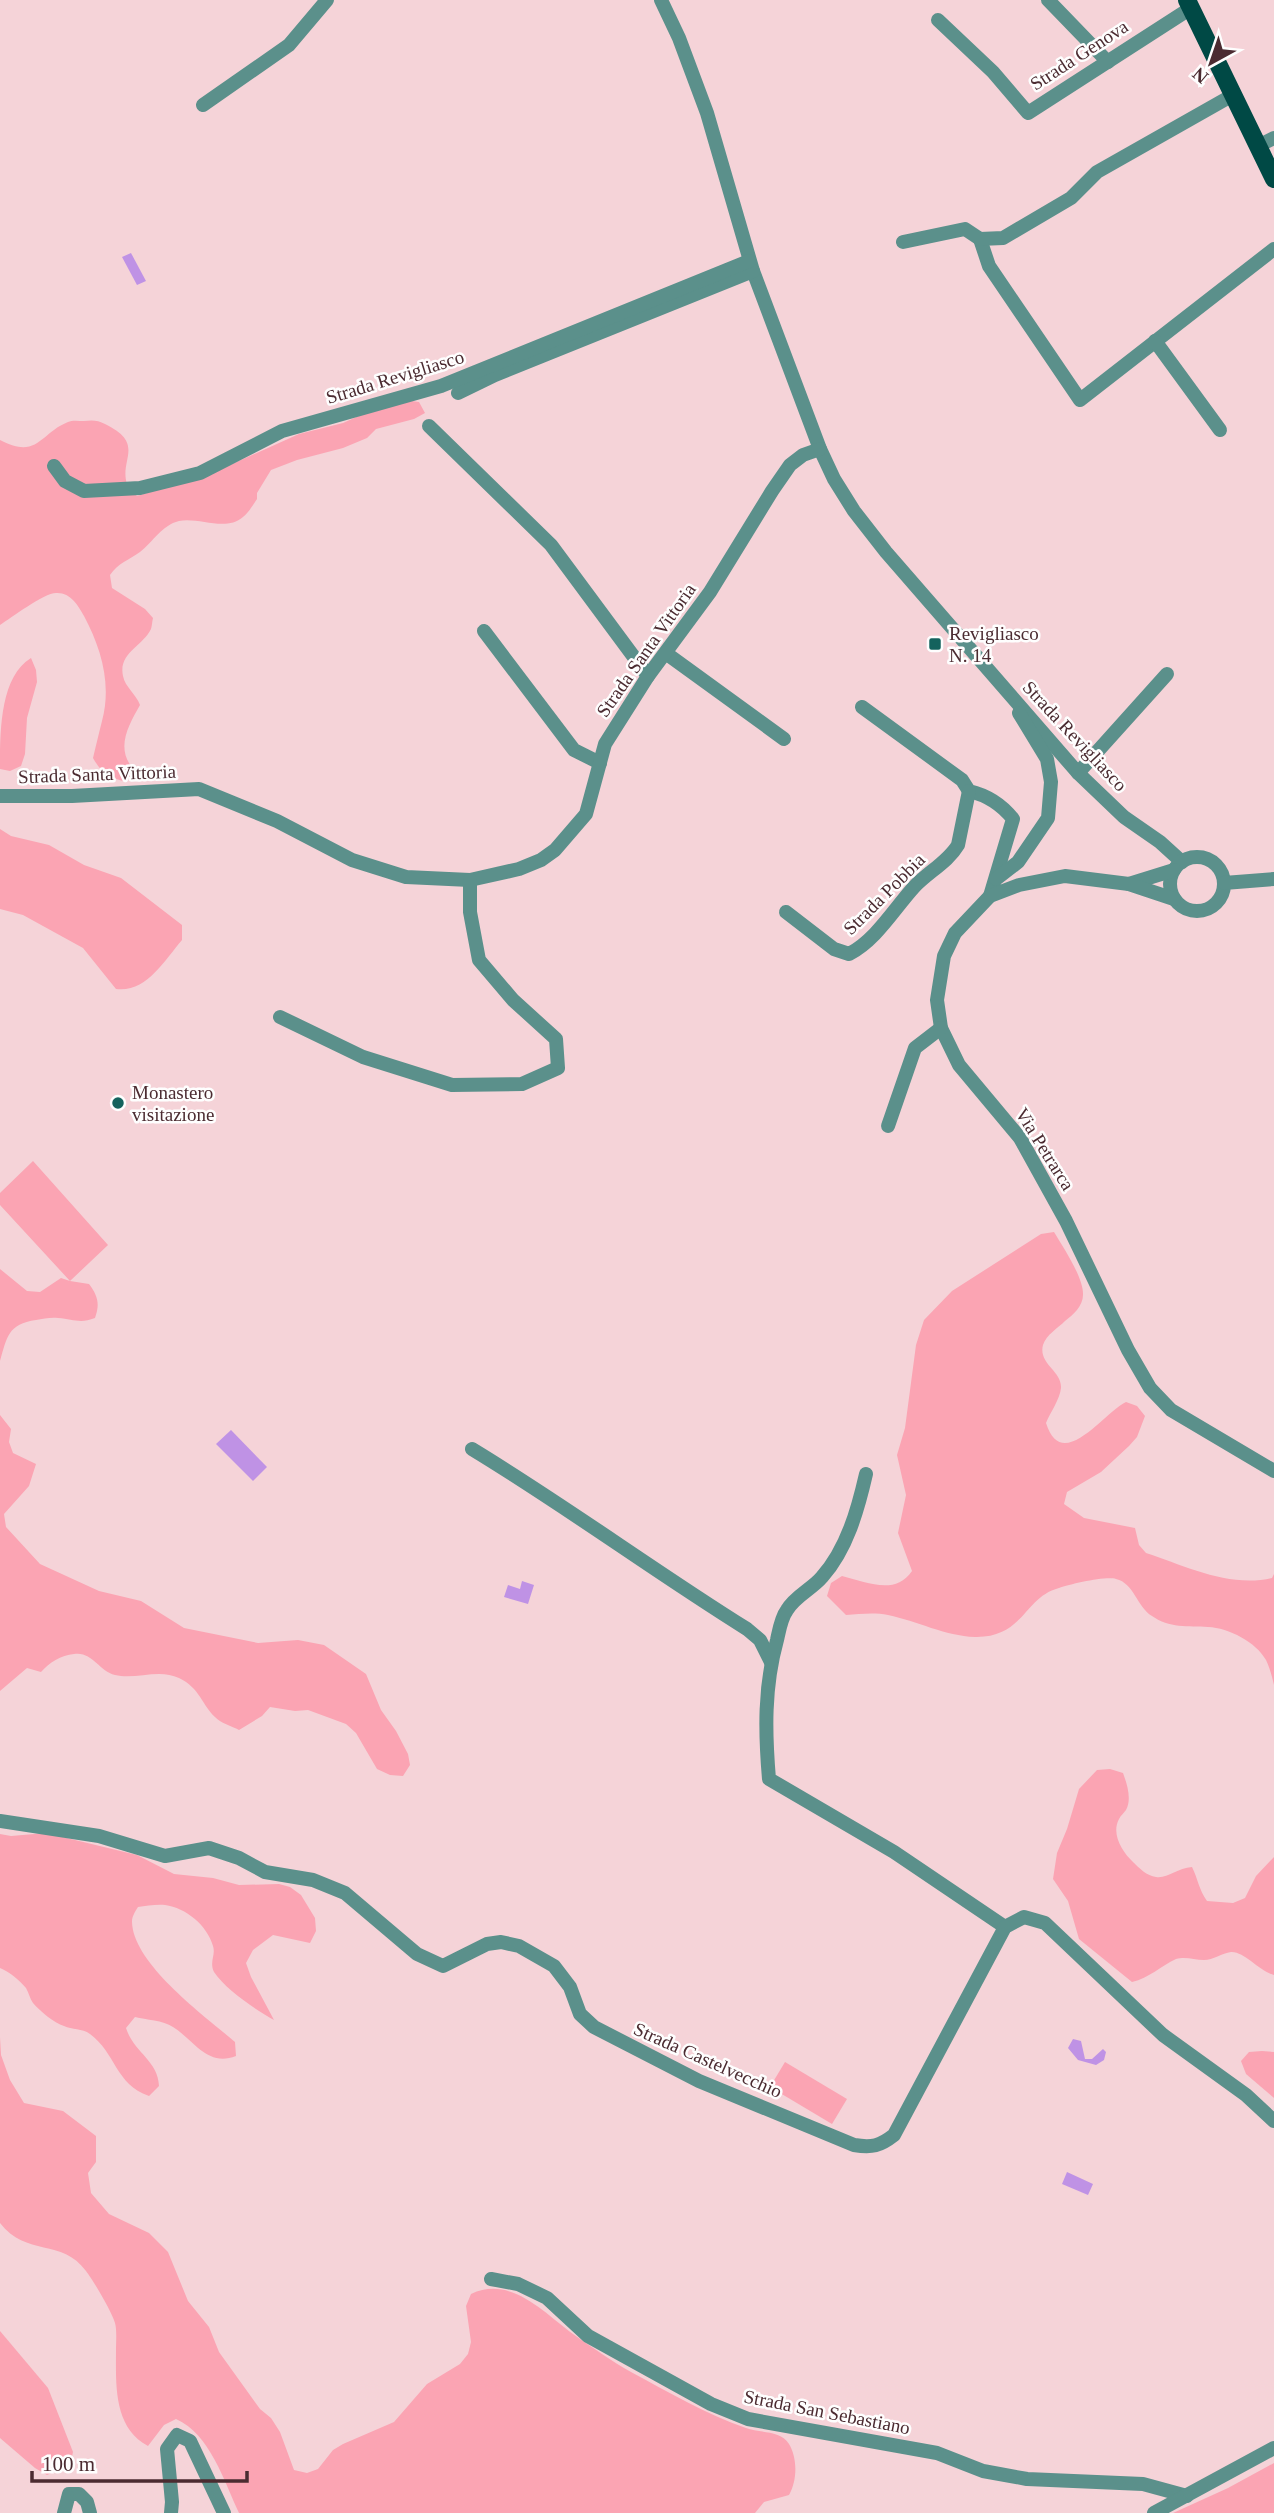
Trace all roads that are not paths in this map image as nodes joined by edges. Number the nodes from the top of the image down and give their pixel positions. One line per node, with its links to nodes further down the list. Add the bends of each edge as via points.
1 (327, 0): 8 (street, via 289,45)
2 (661, 0): 14 (street, Strada Revigliasco, via 707,113)
3 (1048, 0): 6 (street)
4 (1189, 4): 6 (street, Strada Genova); 7 (main road, Strada Genova)
5 (938, 20): 6 (street, Strada Genova, via 1028,113)
6 (1108, 62)
7 (1233, 95): 9 (main road, Strada Genova); 11 (street, via 1097,172 1072,198 1003,238)
8 (203, 105)
9 (1266, 142): 10 (main road, Strada Genova)
10 (1274, 179)
11 (979, 239): 12 (street, via 965,229); 15 (street, via 989,266 1080,400)
12 (903, 243)
13 (1274, 250): 15 (street)
14 (751, 266): 16 (street, Strada Revigliasco); 19 (street, Strada Revigliasco); 20 (street, Strada Revigliasco, via 442,386 282,431 200,473 140,488 84,491 65,481)
15 (1155, 341): 18 (street)
16 (458, 393)
17 (429, 426): 24 (street, via 551,545)
18 (1220, 430)
19 (820, 449): 22 (street, Strada Santa Vittoria, via 790,466); 25 (street, Strada Revigliasco, via 854,511)
20 (54, 466)
21 (484, 631): 28 (street, via 574,750)
22 (667, 654): 24 (street, Strada Santa Vittoria); 27 (street)
23 (1167, 674): 29 (street)
24 (648, 676): 28 (street, Strada Santa Vittoria, via 605,744)
25 (1004, 688): 29 (street, Strada Revigliasco); 33 (street, Strada Revigliasco, via 1046,759 1051,782 1048,818 1017,862)
26 (862, 707): 30 (street, via 962,780)
27 (783, 739)
28 (600, 763): 35 (street, Strada Santa Vittoria, via 586,814 555,850 519,869)
29 (1078, 773): 32 (street, Strada Revigliasco, via 1124,817 1160,842)
30 (969, 790): 33 (street, via 980,793 1013,819); 40 (street, Strada Pobbia, via 954,853 916,885 862,947 849,954 834,949)
31 (0, 796): 35 (street, Strada Santa Vittoria, via 199,789 277,821 352,860 406,877)
32 (1178, 866): 36 (street, via 1197,857 1205,859 1218,868); 37 (street, Via Petrarca); 39 (street, via 1170,884)
33 (996, 879): 38 (street)
34 (1274, 879): 36 (street)
35 (470, 880): 41 (street, via 470,912 479,960 513,1000 556,1039 558,1068 522,1084 452,1085 363,1057)
36 (1224, 883): 39 (street, via 1219,900 1205,910 1188,910)
37 (1129, 884): 38 (street, Via Petrarca, via 1065,876); 39 (street, Via Petrarca)
38 (990, 896): 42 (street, Via Petrarca, via 955,933 944,956 937,1000)
39 (1174, 899)
40 (786, 912)
41 (281, 1017)
42 (941, 1028): 43 (street, via 915,1048); 45 (street, Via Petrarca, via 960,1065 1020,1138 1150,1388 1171,1409)
43 (888, 1126)
44 (472, 1449): 47 (street, via 747,1629 760,1640)
45 (1274, 1471)
46 (866, 1474): 47 (street, via 857,1511 835,1559 816,1584 787,1609)
47 (771, 1662): 49 (street, via 765,1729 769,1779 894,1852)
48 (0, 1821): 49 (street, Strada Castelvecchio, via 99,1836 165,1856 209,1849 265,1872 313,1880 345,1893 417,1954 443,1966 487,1944 519,1946 554,1966 570,1987 580,2014 594,2027 699,2081 867,2147 881,2145 894,2135)
49 (1005, 1927): 50 (street, via 1024,1917 1045,1923 1163,2035)
50 (1274, 2121)
51 (491, 2279): 53 (street, Strada San Sebastiano, via 518,2284 547,2298 588,2336 711,2404 748,2419 937,2453 984,2471 1016,2477 1143,2484)
52 (1274, 2448): 53 (street)
53 (1187, 2496): 58 (street)
54 (64, 2513): 55 (street, via 69,2494 79,2494)
55 (90, 2513)
56 (170, 2513): 57 (street, via 167,2449 177,2435 190,2441)
57 (224, 2513)
58 (1154, 2513)

